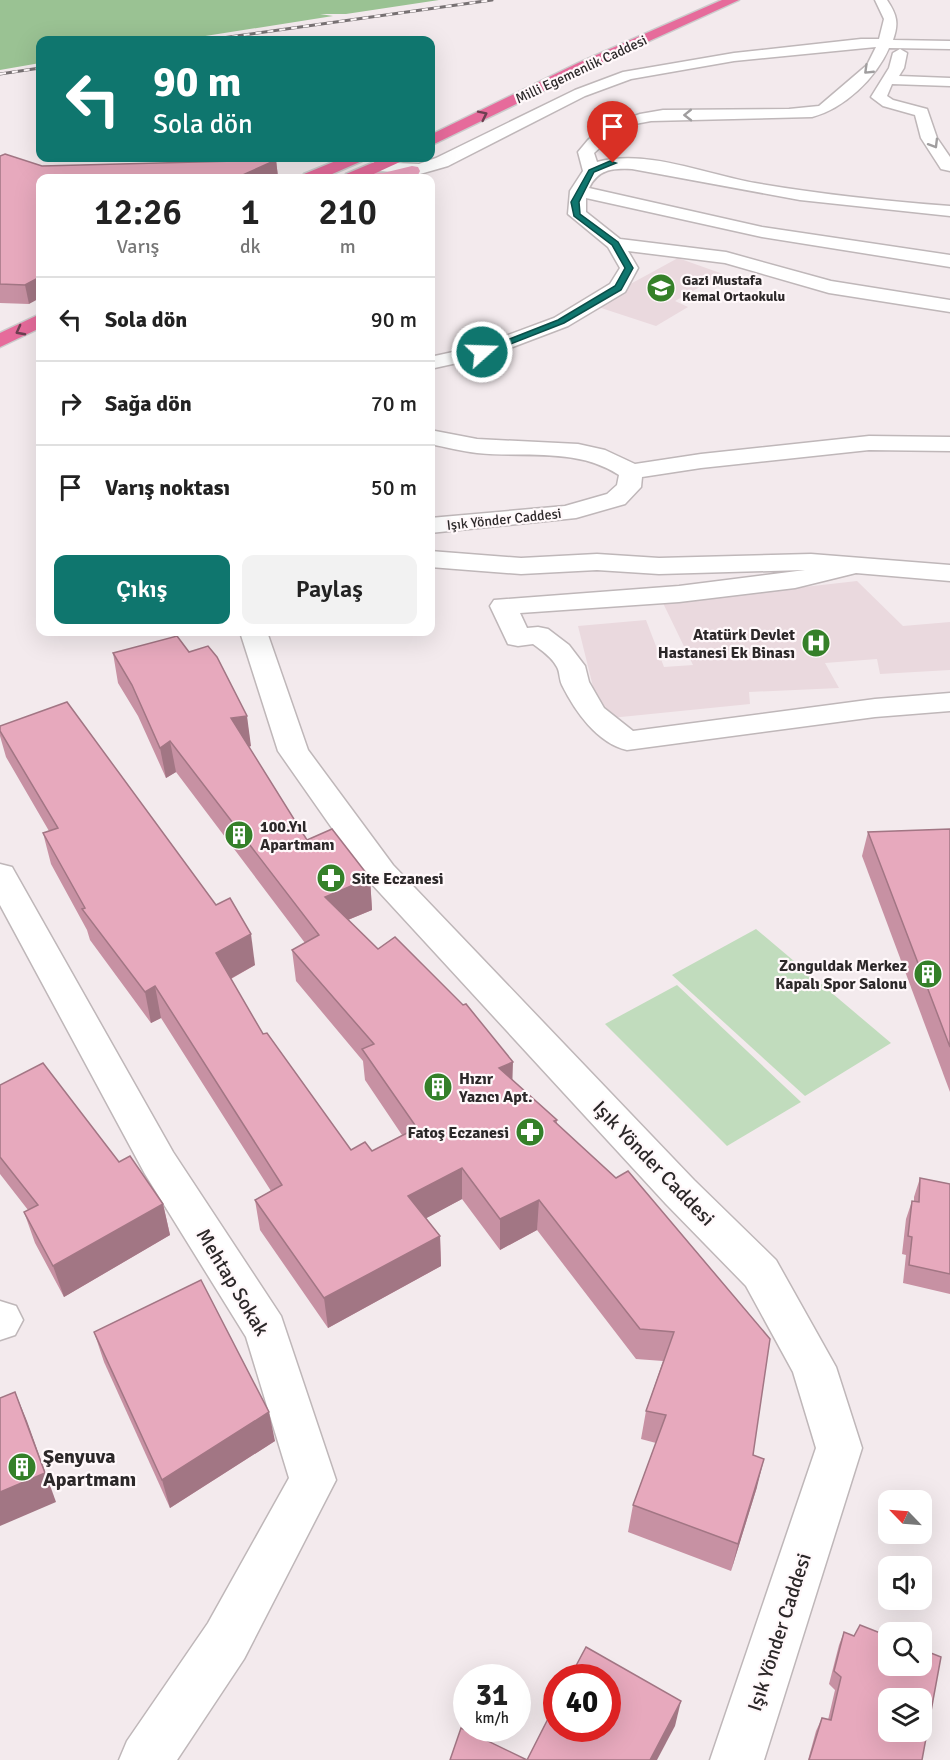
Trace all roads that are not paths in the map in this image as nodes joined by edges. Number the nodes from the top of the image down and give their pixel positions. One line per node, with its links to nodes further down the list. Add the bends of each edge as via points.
1 (710, 0): 12 (highway, Milli Egemenlik Caddesi)
2 (734, 0): 13 (highway, Milli Egemenlik Caddesi, one-way to 2, via 584,66)
3 (881, 0): 4 (street)
4 (892, 23): 5 (street); 6 (street)
5 (883, 43): 6 (street); 20 (street, via 734,57 628,75 580,93 449,158); 21 (street, one-way to 21, via 873,67 824,109 789,114 643,117 606,132 586,153)
6 (901, 43): 7 (street); 8 (street, via 897,71)
7 (950, 45)
8 (889, 80): 9 (street); 10 (street, via 879,97)
9 (950, 82)
10 (922, 112): 11 (street); 18 (street, one-way to 18, via 929,138)
11 (941, 112)
12 (435, 125)
13 (435, 139)
14 (346, 162): 19 (highway)
15 (366, 162): 17 (highway)
16 (388, 162): 17 (highway)
17 (379, 166): 20 (street); 24 (highway)
18 (950, 166)
19 (330, 170): 22 (highway); 23 (highway)
20 (416, 170): 25 (main road); 26 (main road)
21 (591, 171): 27 (street); 28 (street, via 613,163 627,164 750,187)
22 (320, 174)
23 (344, 174)
24 (361, 174)
25 (400, 174)
26 (406, 174)
27 (579, 191): 29 (street, via 575,202 577,214); 30 (street, via 762,232)
28 (950, 211)
29 (615, 244): 31 (street, via 726,258 829,287); 36 (street, via 629,268 618,288 524,338)
30 (950, 261)
31 (950, 306)
32 (36, 322): 34 (highway, one-way to 34)
33 (36, 339): 35 (highway)
34 (0, 341)
35 (0, 358)
36 (435, 362)
37 (435, 438): 39 (street, via 476,446 588,453 620,463)
38 (950, 444): 39 (street, via 869,443 701,460)
39 (631, 472): 40 (street, Işık Yönder Caddesi, via 629,487 616,498 567,513)
40 (435, 526)
41 (435, 559): 42 (street, via 521,566 597,562 659,566)
42 (858, 565): 43 (street); 45 (street, via 795,580 679,594 503,606 518,638 538,634 559,651 571,666 575,682 593,713 627,741 875,708)
43 (950, 573)
44 (254, 636): 48 (street, Işık Yönder Caddesi, via 293,751 381,873 761,1273 814,1368 839,1448)
45 (950, 702)
46 (0, 875): 47 (street, Mehtap Sokak, via 159,1163 266,1330 313,1480 226,1641)
47 (146, 1760)
48 (737, 1760)

